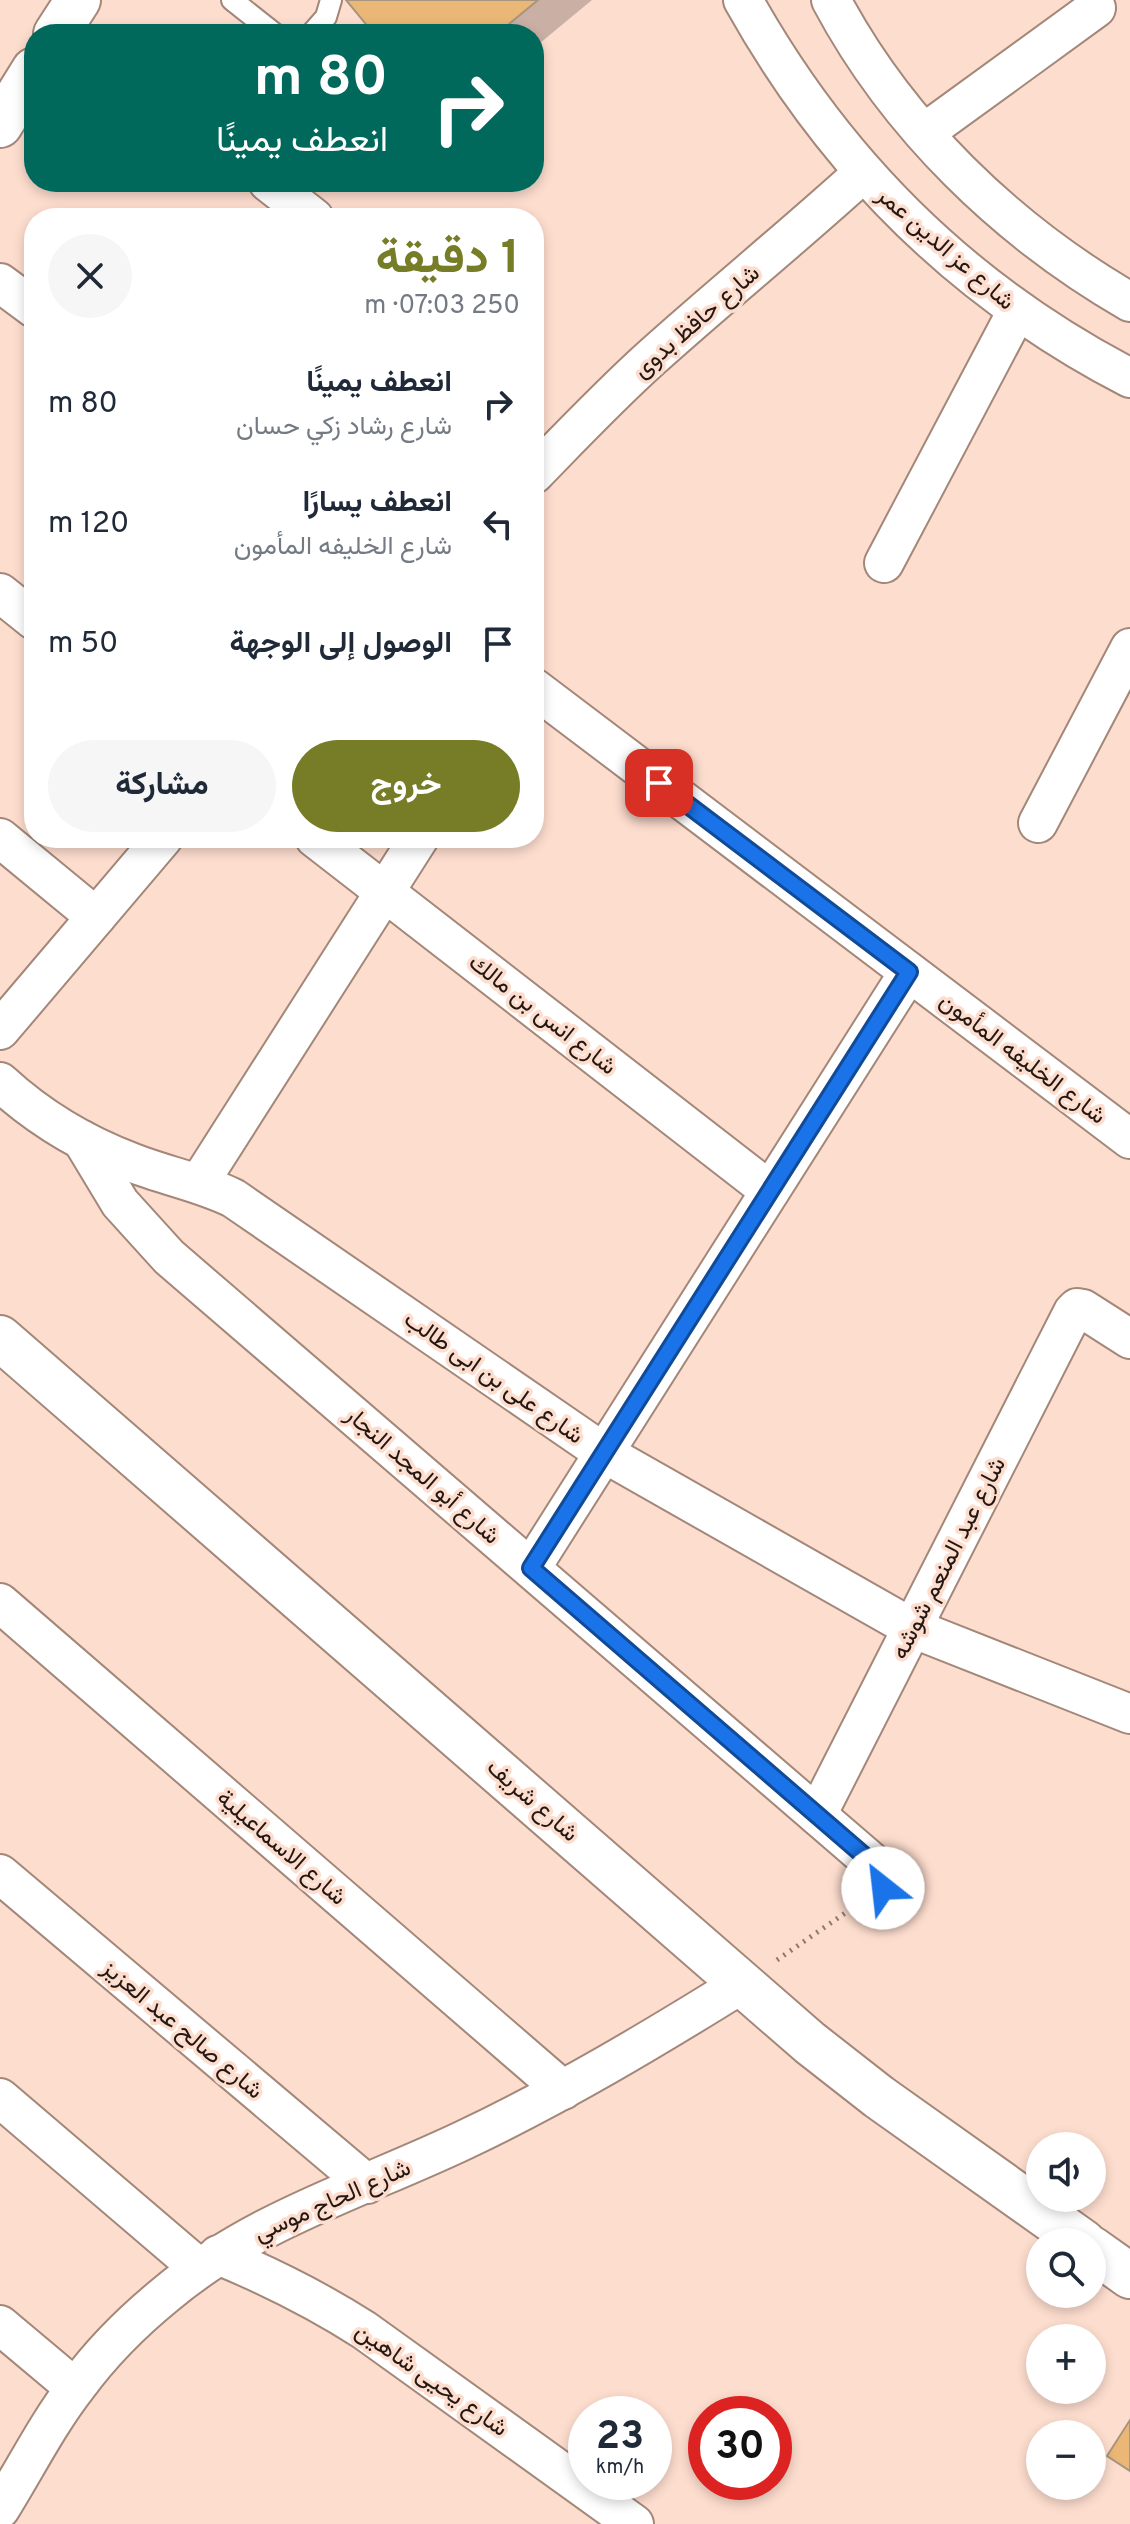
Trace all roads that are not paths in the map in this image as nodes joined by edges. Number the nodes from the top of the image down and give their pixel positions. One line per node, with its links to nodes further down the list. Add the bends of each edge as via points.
1 (232, 0): 6 (lane)
2 (331, 0): 7 (lane)
3 (743, 0): 11 (street, شارع عز الدين عمر, via 798,90)
4 (831, 0): 10 (street)
5 (1096, 8): 10 (street)
6 (262, 24)
7 (320, 24)
8 (24, 86): 9 (street)
9 (0, 125)
10 (924, 133): 16 (street, via 1009,218)
11 (863, 173): 17 (street, شارع عز الدين عمر, via 931,241); 19 (street, شارع حافظ بدوى, via 648,361)
12 (281, 192): 13 (street)
13 (301, 208)
14 (0, 283): 15 (street)
15 (24, 301)
16 (1130, 302)
17 (1017, 311): 18 (street, شارع عز الدين عمر); 20 (street)
18 (1130, 378)
19 (544, 464)
20 (884, 563)
21 (0, 593): 22 (street)
22 (24, 612)
23 (1130, 648): 25 (street)
24 (544, 696): 32 (street, شارع الخليفه المأمون)
25 (1038, 823)
26 (0, 838): 31 (street)
27 (155, 848): 31 (street)
28 (328, 848): 30 (street, شارع انس بن مالك)
29 (413, 848): 30 (street)
30 (385, 892): 37 (street); 38 (street, شارع انس بن مالك)
31 (96, 917): 33 (street)
32 (909, 972): 35 (street, شارع الخليفه المأمون); 38 (street)
33 (0, 1030)
34 (0, 1082): 36 (street, شارع على بن ابى طالب)
35 (1130, 1139)
36 (82, 1140): 37 (street, شارع على بن ابى طالب); 42 (street, شارع أبو المجد النجار, via 120,1203 169,1257)
37 (199, 1183): 41 (street, شارع على بن ابى طالب, via 249,1208)
38 (770, 1191): 41 (street)
39 (0, 1338): 49 (street, شارع شريف)
40 (1130, 1339): 44 (street, شارع عبد المنعم شوشه, via 1083,1309 1073,1312)
41 (604, 1453): 42 (street); 44 (street, شارع على بن ابى طالب)
42 (531, 1568): 46 (street, شارع أبو المجد النجار)
43 (0, 1603): 50 (street, شارع الاسماعيلية)
44 (912, 1628): 45 (street, شارع على بن ابى طالب); 46 (street, شارع عبد المنعم شوشه)
45 (1130, 1714)
46 (817, 1815): 48 (street, شارع أبو المجد النجار, via 883,1872)
47 (0, 1874): 52 (street, شارع صالح عبد العزيز)
48 (883, 1888)
49 (743, 1983): 50 (street, شارع الحاج موسي); 53 (street, شارع شريف, via 879,2097)
50 (563, 2090): 52 (street, شارع الحاج موسي)
51 (0, 2098): 55 (street, شارع يحيى شاهين)
52 (367, 2184): 55 (street, شارع الحاج موسي, via 266,2227)
53 (1063, 2228)
54 (1106, 2259): 56 (street)
55 (208, 2262): 58 (street, شارع الحاج موسي, via 132,2323); 60 (street, شارع يحيى شاهين, via 269,2276 318,2301)
56 (1130, 2276)
57 (0, 2325): 58 (street)
58 (75, 2388): 59 (street, شارع الحاج موسي)
59 (0, 2509)
60 (634, 2524)

